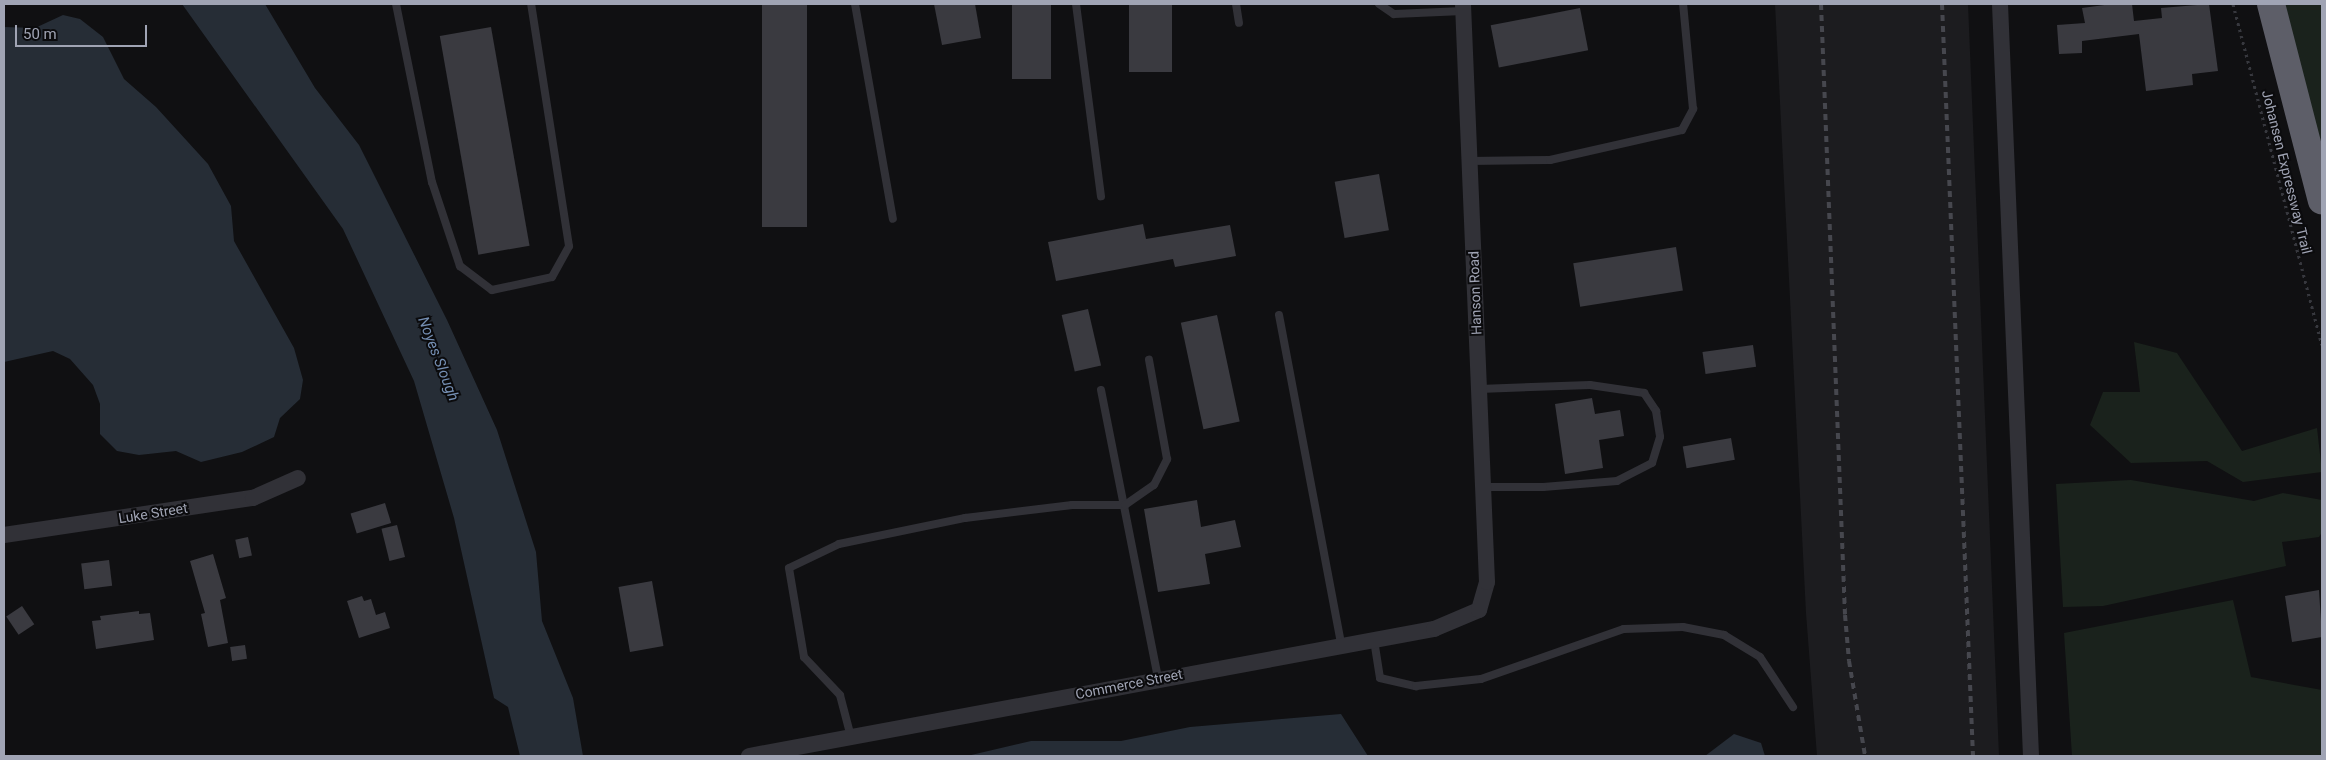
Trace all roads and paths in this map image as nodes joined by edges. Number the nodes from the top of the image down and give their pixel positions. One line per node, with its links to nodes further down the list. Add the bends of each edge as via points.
1 (396, 4): 2 (lane, via 432,182 460,266 492,290 552,277 569,246)
2 (531, 4)
3 (855, 4): 16 (lane)
4 (1076, 4): 14 (lane)
5 (1236, 4): 12 (lane)
6 (1379, 4): 11 (lane, via 1394,14)
7 (1683, 4): 13 (lane, via 1693,109 1682,130 1550,160)
8 (2000, 4): 33 (street)
9 (2233, 4): 18 (path, Johansen Expressway Trail)
10 (2271, 4): 15 (highway)
11 (1463, 8): 13 (street, Hanson Road)
12 (1240, 23)
13 (1470, 161): 20 (street, Hanson Road)
14 (1101, 196)
15 (2322, 202)
16 (893, 219)
17 (1279, 316): 28 (lane)
18 (2322, 345)
19 (1149, 360): 24 (lane, via 1167,459 1154,485)
20 (1479, 389): 23 (street, Hanson Road); 23 (lane, via 1590,385 1644,393 1656,411 1660,437 1652,463 1617,480 1543,487)
21 (1101, 390): 24 (lane)
22 (298, 478): 25 (street, Luke Street, via 253,498)
23 (1484, 487): 26 (street, Hanson Road)
24 (1125, 505): 29 (lane); 31 (lane, via 1072,505 965,518 839,544 789,568 804,657 840,696)
25 (4, 535)
26 (1487, 582): 27 (street, Commerce Street, via 1479,610 1434,629)
27 (1374, 638): 28 (street, Commerce Street); 30 (lane, via 1380,678 1416,686 1481,680 1624,629 1684,627 1724,636 1760,657)
28 (1341, 643): 29 (street, Commerce Street)
29 (1158, 678): 31 (street, Commerce Street)
30 (1793, 707)
31 (851, 737): 32 (street, Commerce Street)
32 (749, 756)
33 (2031, 756)

